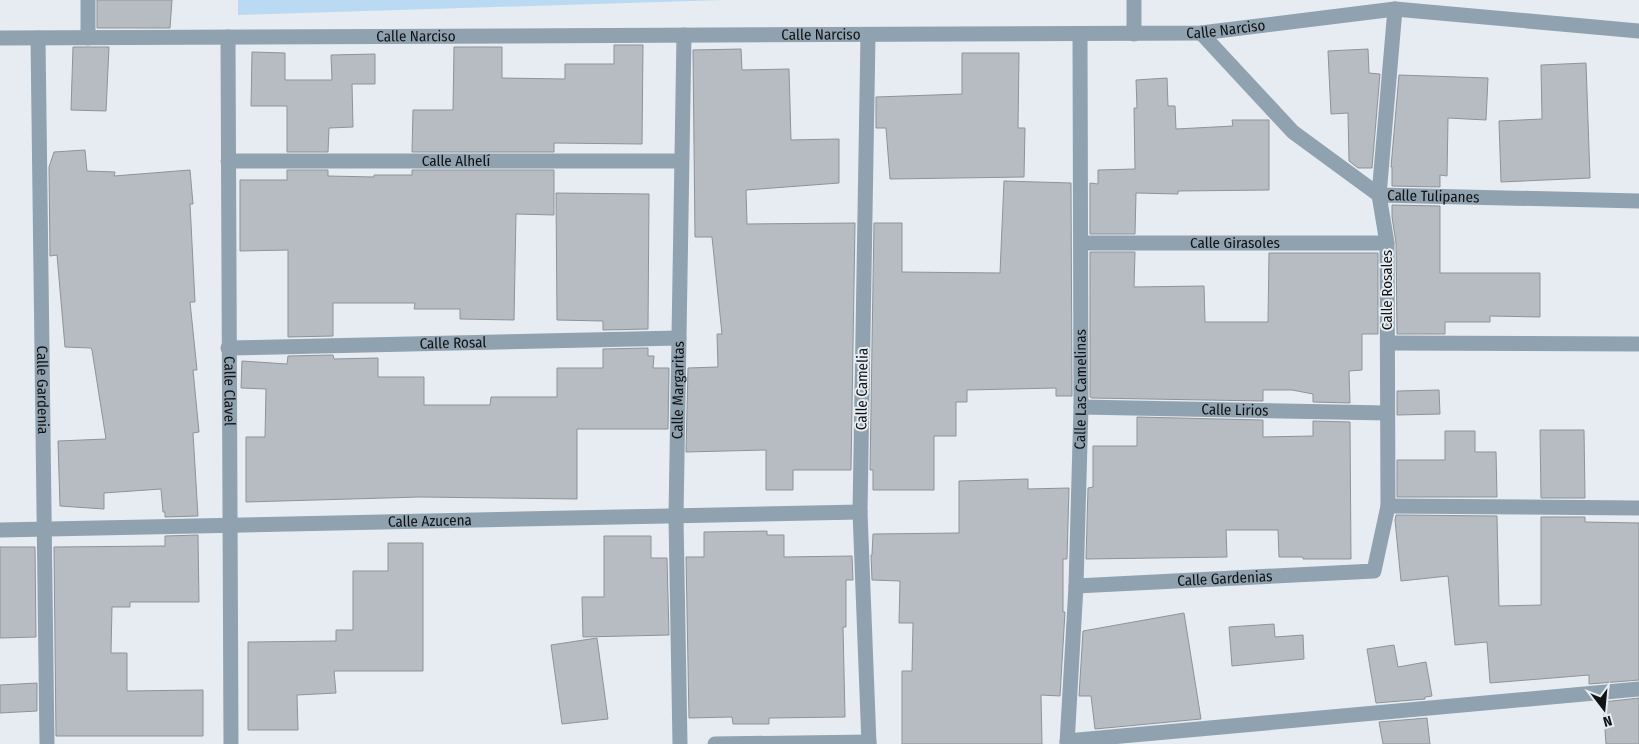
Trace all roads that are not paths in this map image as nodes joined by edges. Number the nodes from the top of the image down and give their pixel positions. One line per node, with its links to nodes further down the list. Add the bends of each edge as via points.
1 (88, 0): 13 (street)
2 (1134, 0): 7 (street)
3 (1395, 9): 4 (street, Calle Narciso); 5 (street, Calle Narciso); 16 (street, Calle Rosales)
4 (1639, 31)
5 (1201, 33): 7 (street, Calle Narciso); 16 (street, Calle Tulipanes, via 1293,132)
6 (1080, 34): 7 (street, Calle Narciso); 8 (street, Calle Narciso); 18 (street, Calle Las Camelinas)
7 (1134, 34)
8 (868, 35): 9 (street, Calle Narciso); 28 (street, Calle Camelia)
9 (684, 36): 10 (street, Calle Narciso); 15 (street, Calle Margaritas)
10 (228, 37): 13 (street, Calle Narciso); 14 (street, Calle Clavel)
11 (0, 38): 12 (street, Calle Narciso)
12 (38, 38): 13 (street, Calle Narciso); 31 (street, Calle Gardenia)
13 (88, 38)
14 (228, 161): 15 (street, Calle Alhelí); 23 (street, Calle Clavel)
15 (681, 161): 20 (street, Calle Margaritas)
16 (1379, 195): 17 (street, Calle Tulipanes); 19 (street, Calle Rosales)
17 (1639, 201)
18 (1081, 243): 19 (street, Calle Girasoles); 24 (street, Calle Las Camelinas)
19 (1387, 244): 21 (street, Calle Rosales)
20 (679, 338): 23 (street, Calle Rosal); 29 (street, Calle Margaritas)
21 (1388, 343): 22 (street); 25 (street, Calle Rosales)
22 (1639, 344)
23 (228, 348): 30 (street, Calle Clavel)
24 (1081, 407): 25 (street, Calle Lirios); 34 (street, Calle Las Camelinas)
25 (1387, 413): 26 (street, Calle Rosales)
26 (1388, 506): 27 (street); 33 (street, Calle Rosales)
27 (1639, 508)
28 (860, 512): 29 (street, Calle Azucena); 37 (street, Calle Camelia)
29 (676, 517): 30 (street, Calle Azucena); 40 (street, Calle Margaritas)
30 (229, 526): 31 (street, Calle Azucena); 39 (street, Calle Clavel)
31 (44, 529): 32 (street, Calle Azucena); 38 (street, Calle Gardenia)
32 (0, 530)
33 (1374, 571): 34 (street, Calle Gardenias)
34 (1076, 586): 36 (street, Calle Las Camelinas)
35 (1639, 689): 36 (street)
36 (1067, 742)
37 (869, 743): 41 (street)
38 (47, 744)
39 (231, 744)
40 (680, 744)
41 (715, 744)

